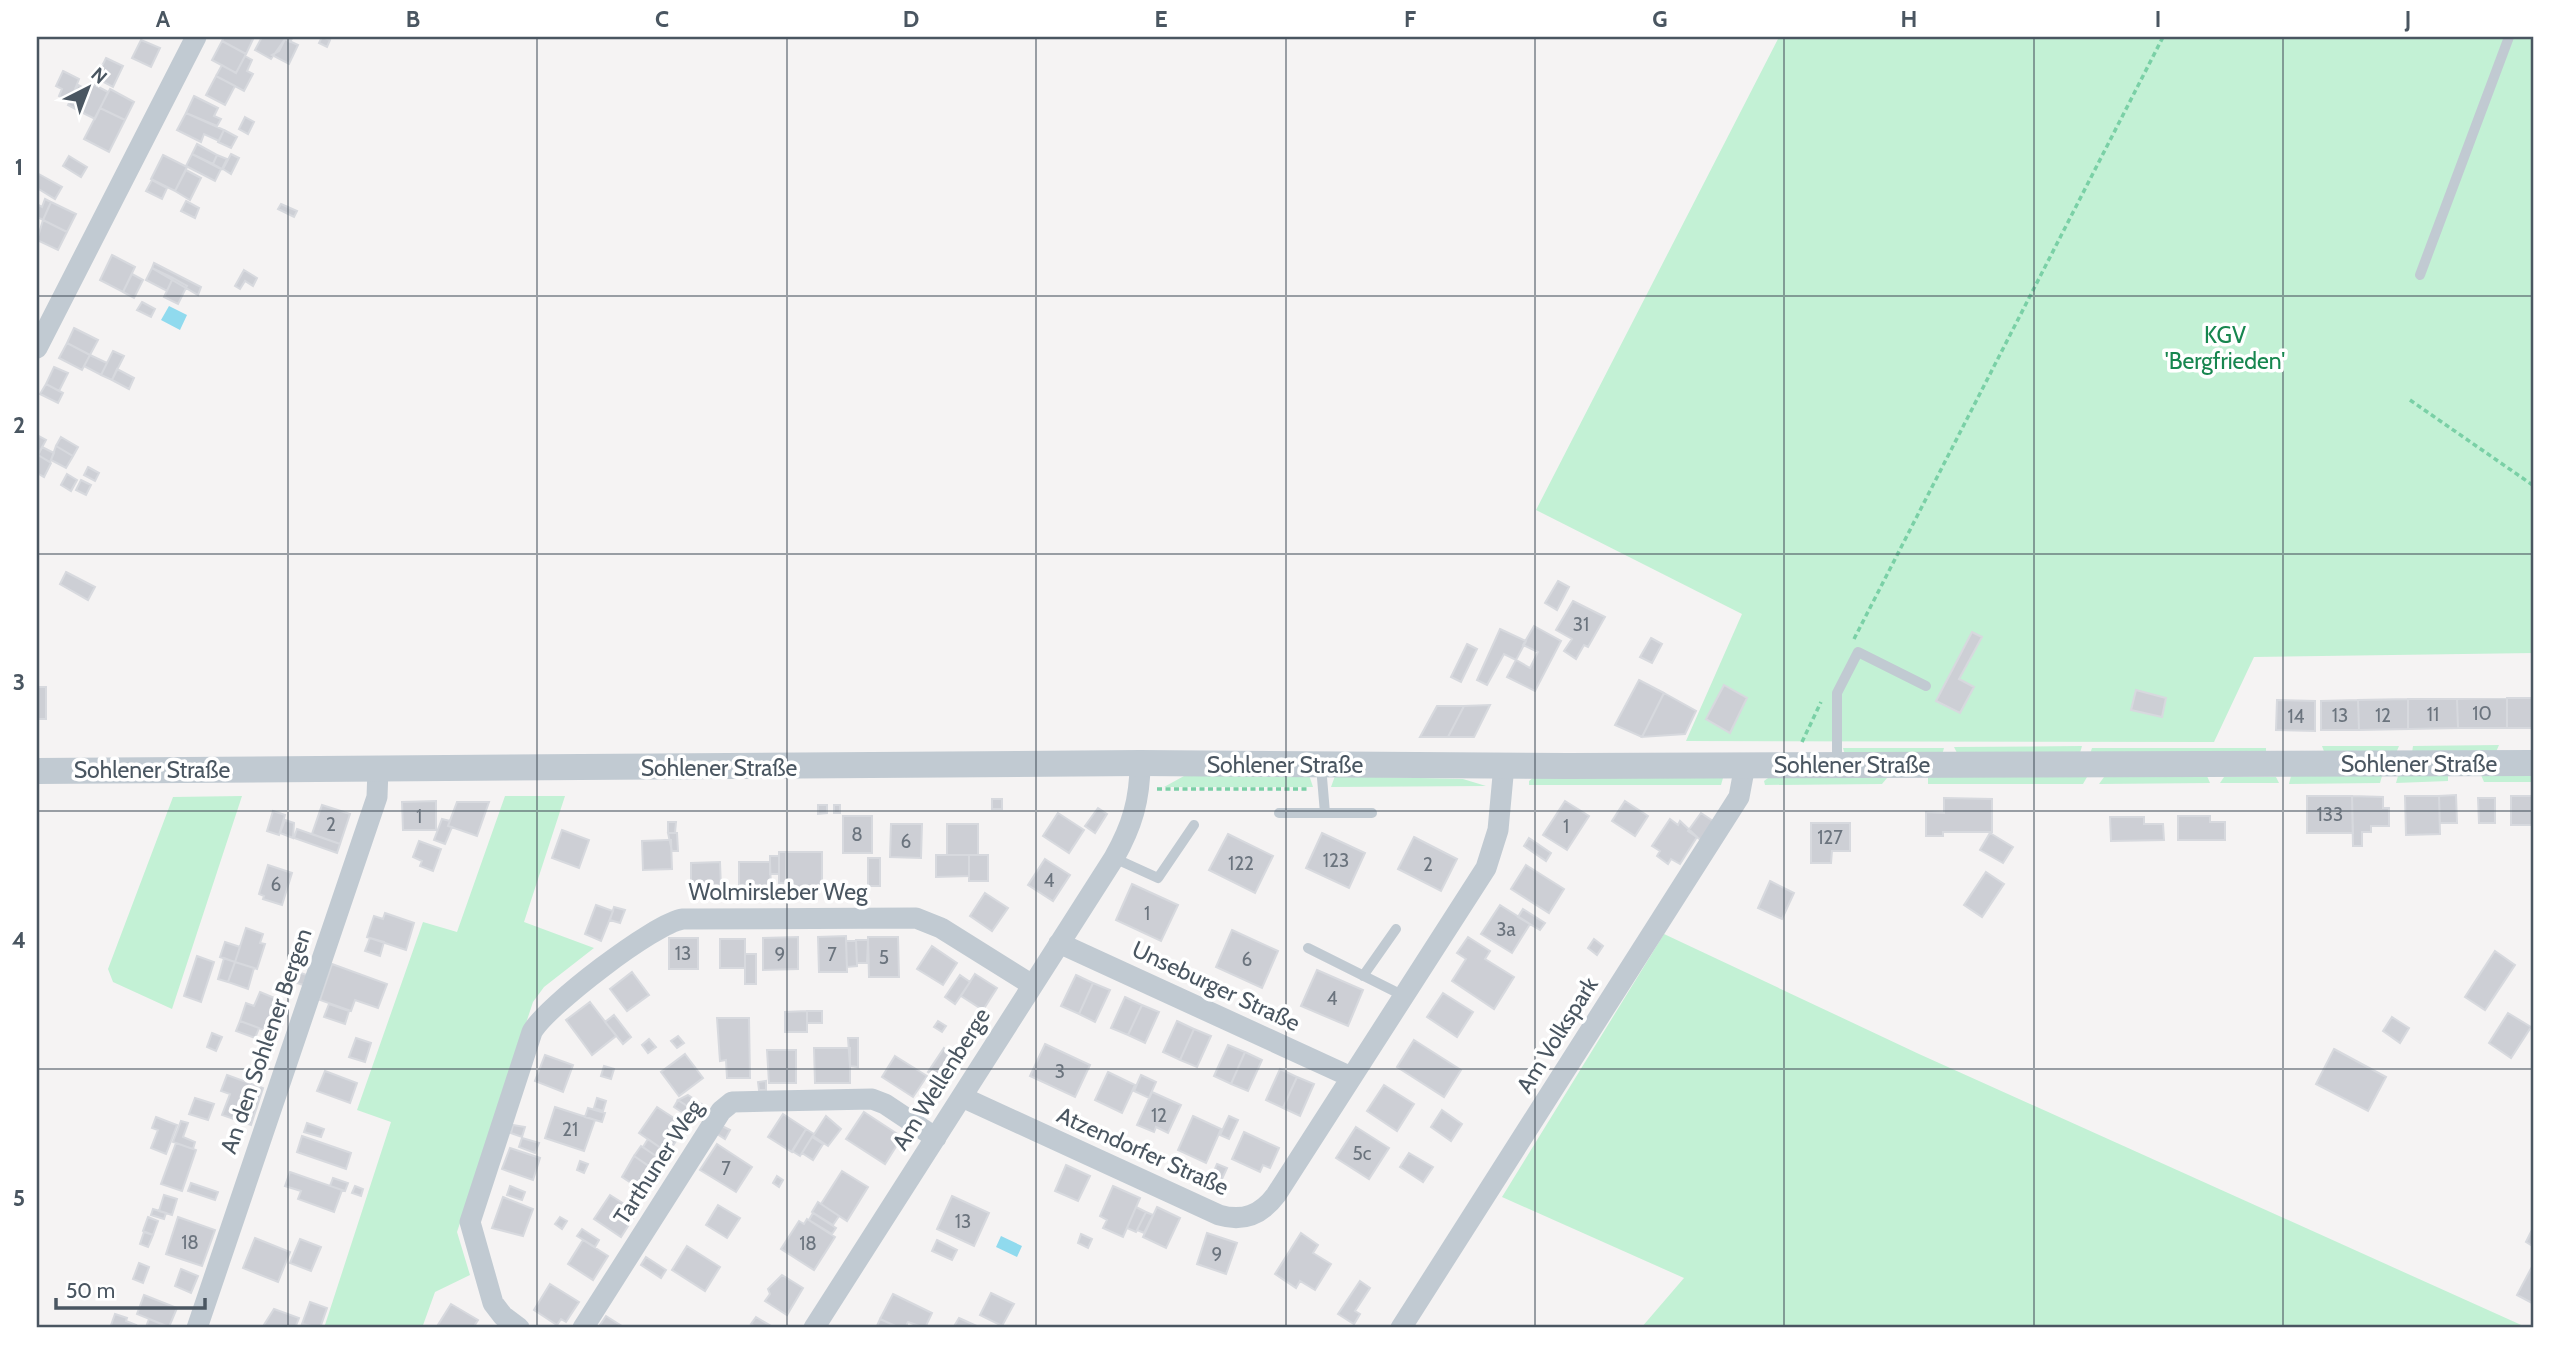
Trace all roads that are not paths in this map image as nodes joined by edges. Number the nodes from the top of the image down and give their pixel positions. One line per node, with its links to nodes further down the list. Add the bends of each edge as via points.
1 (197, 37): 4 (street)
2 (2509, 37): 3 (lane)
3 (2420, 275)
4 (37, 348)
5 (1926, 686): 11 (lane, via 1858,652 1837,693)
6 (2534, 763): 11 (street, Sohlener Straße)
7 (1140, 764): 8 (street, Sohlener Straße); 12 (street, Sohlener Straße); 18 (street, Am Wellenberge, via 1135,816)
8 (1321, 765): 9 (street, Sohlener Straße); 15 (lane)
9 (1504, 765): 10 (street, Sohlener Straße); 24 (street, Atzendorfer Straße, via 1502,806 1490,861)
10 (1745, 765): 11 (street, Sohlener Straße); 32 (street, Am Volkspark, via 1736,802)
11 (1837, 765)
12 (378, 769): 13 (street, Sohlener Straße); 28 (street, An den Sohlener Bergen, via 377,797)
13 (37, 771)
14 (1279, 813): 15 (lane)
15 (1325, 813): 16 (lane)
16 (1372, 813)
17 (1194, 825): 18 (lane, via 1159,877)
18 (1114, 858): 20 (street, Am Wellenberge)
19 (1396, 929): 22 (lane)
20 (1059, 943): 23 (street, Am Wellenberge); 25 (street, Unseburger Straße)
21 (1308, 948): 22 (lane)
22 (1363, 976): 24 (lane)
23 (1032, 985): 26 (street, Am Wellenberge); 29 (street, Wolmirsleber Weg, via 941,928 916,918 683,919 660,926 547,1012 532,1032 470,1222 493,1303)
24 (1404, 996): 25 (street, Atzendorfer Straße)
25 (1351, 1077): 26 (street, Atzendorfer Straße, via 1269,1204 1241,1219 1219,1215)
26 (962, 1097): 27 (street, Am Wellenberge)
27 (936, 1138): 30 (street, Tarthuner Weg, via 872,1099 744,1099 728,1104); 31 (street, Am Wellenberge)
28 (197, 1328)
29 (519, 1328)
30 (583, 1328)
31 (814, 1328)
32 (1401, 1328)

